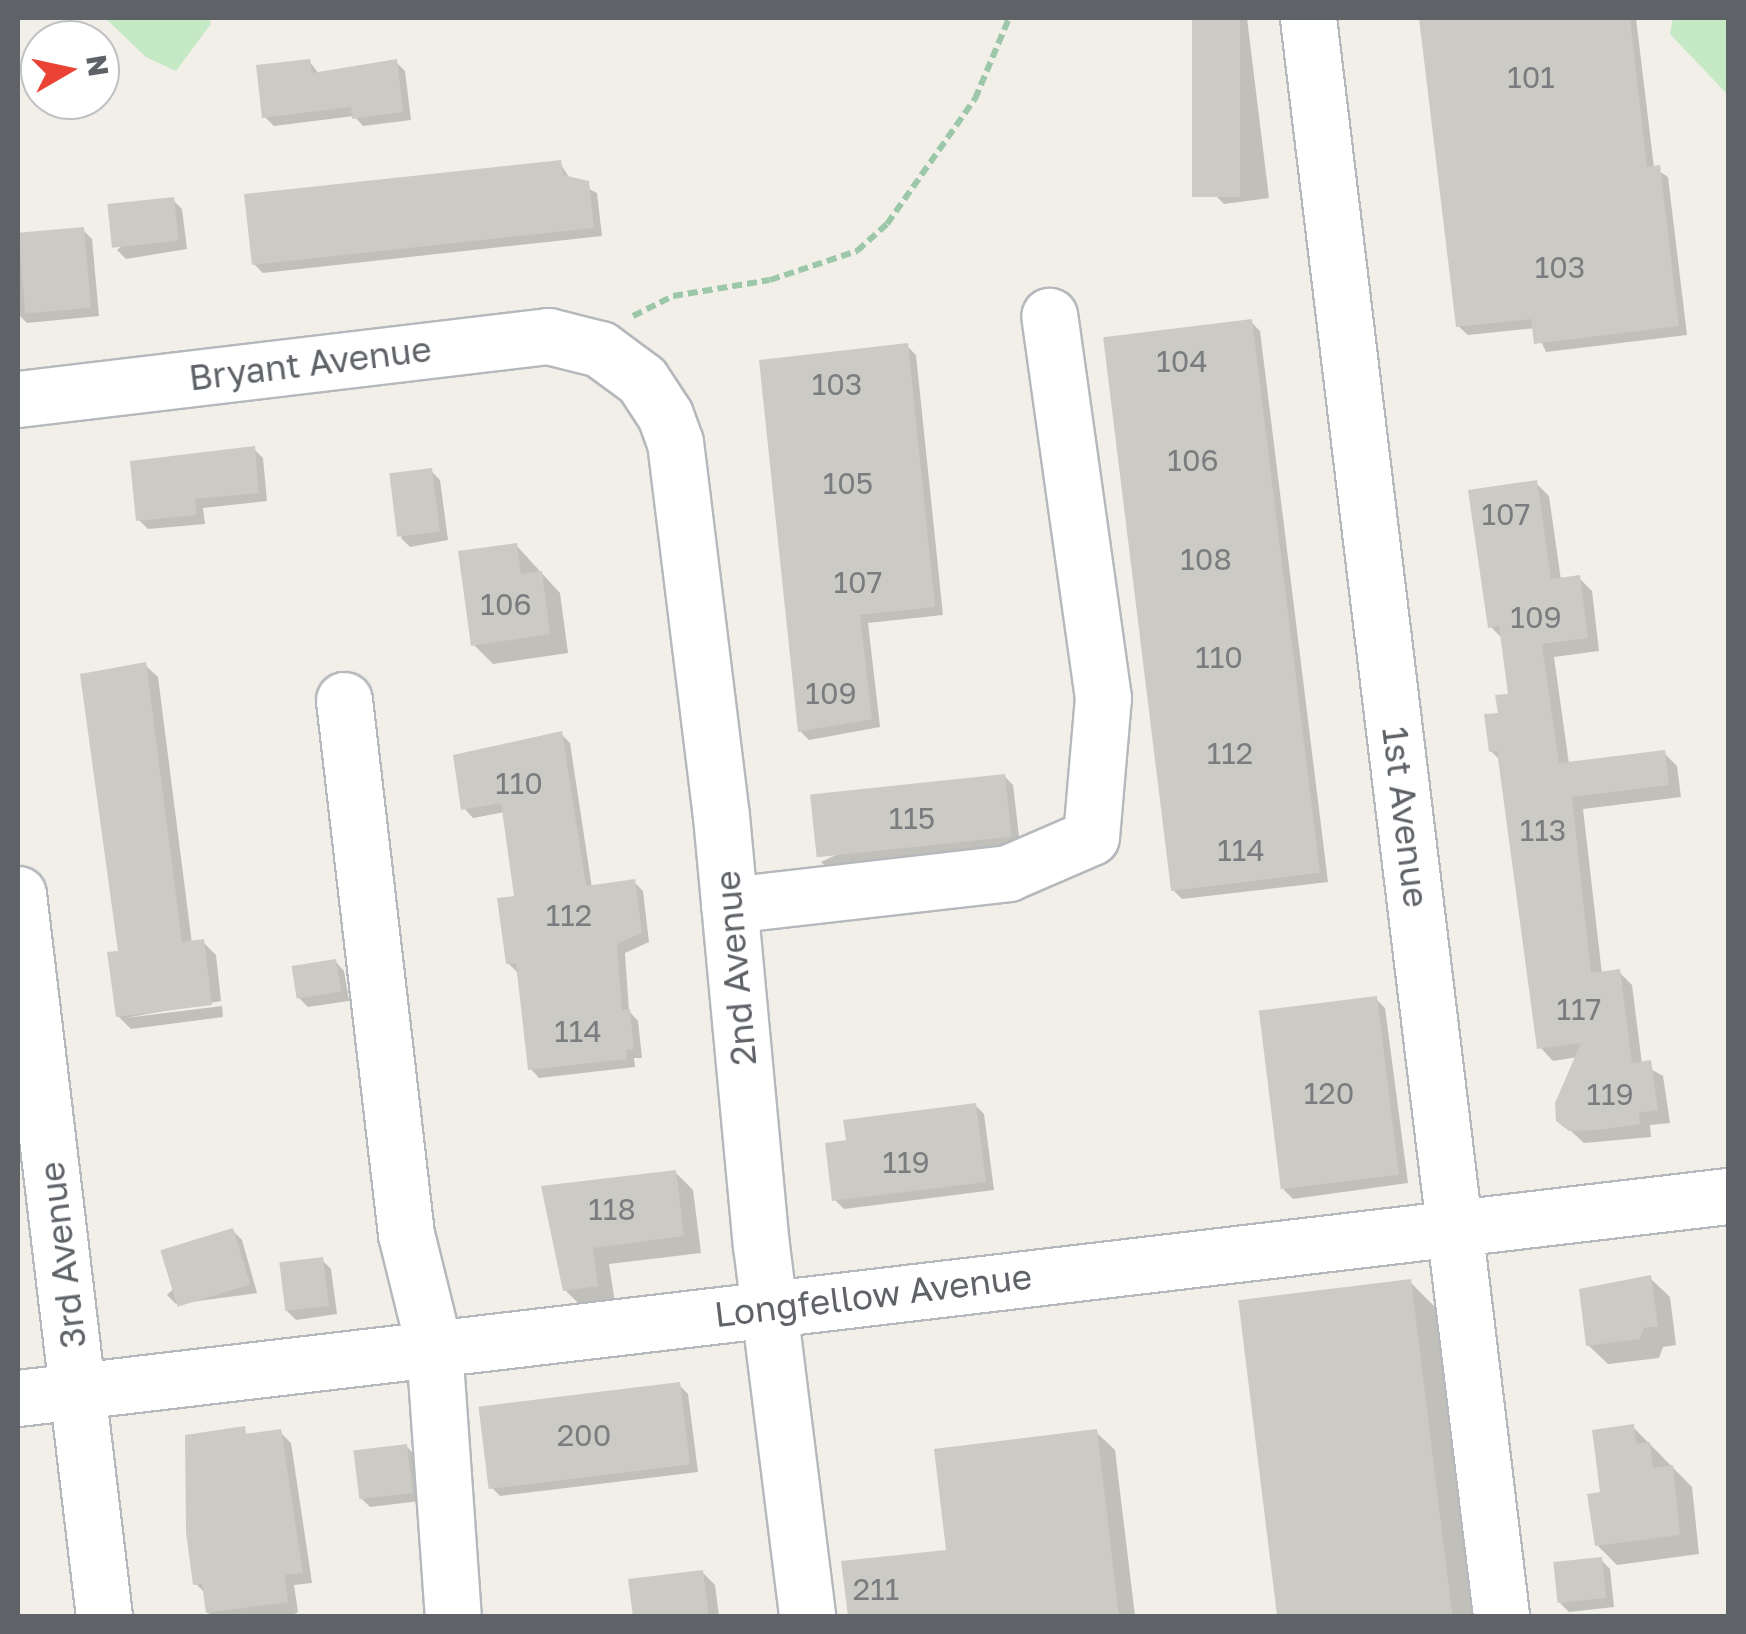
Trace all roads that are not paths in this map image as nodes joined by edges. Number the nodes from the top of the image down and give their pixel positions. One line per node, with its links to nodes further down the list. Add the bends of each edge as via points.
1 (1308, 18): 9 (street, 1st Avenue)
2 (1048, 316): 7 (street, via 1103,698 1092,837 1008,873)
3 (600, 349): 4 (street, Bryant Avenue, via 548,336); 7 (street, 2nd Avenue, via 642,380 675,442)
4 (18, 399)
5 (344, 700): 11 (street, via 406,1234)
6 (18, 894): 12 (street, 3rd Avenue)
7 (729, 905): 10 (street, 2nd Avenue)
8 (1728, 1196): 9 (street, Longfellow Avenue)
9 (1457, 1229): 10 (street, Longfellow Avenue); 17 (street, 1st Avenue)
10 (770, 1307): 11 (street, Longfellow Avenue); 16 (street, 2nd Avenue)
11 (434, 1348): 12 (street, Longfellow Avenue); 15 (street)
12 (78, 1390): 13 (street, Longfellow Avenue); 14 (street, 3rd Avenue)
13 (18, 1398)
14 (104, 1616)
15 (454, 1616)
16 (806, 1616)
17 (1501, 1616)

